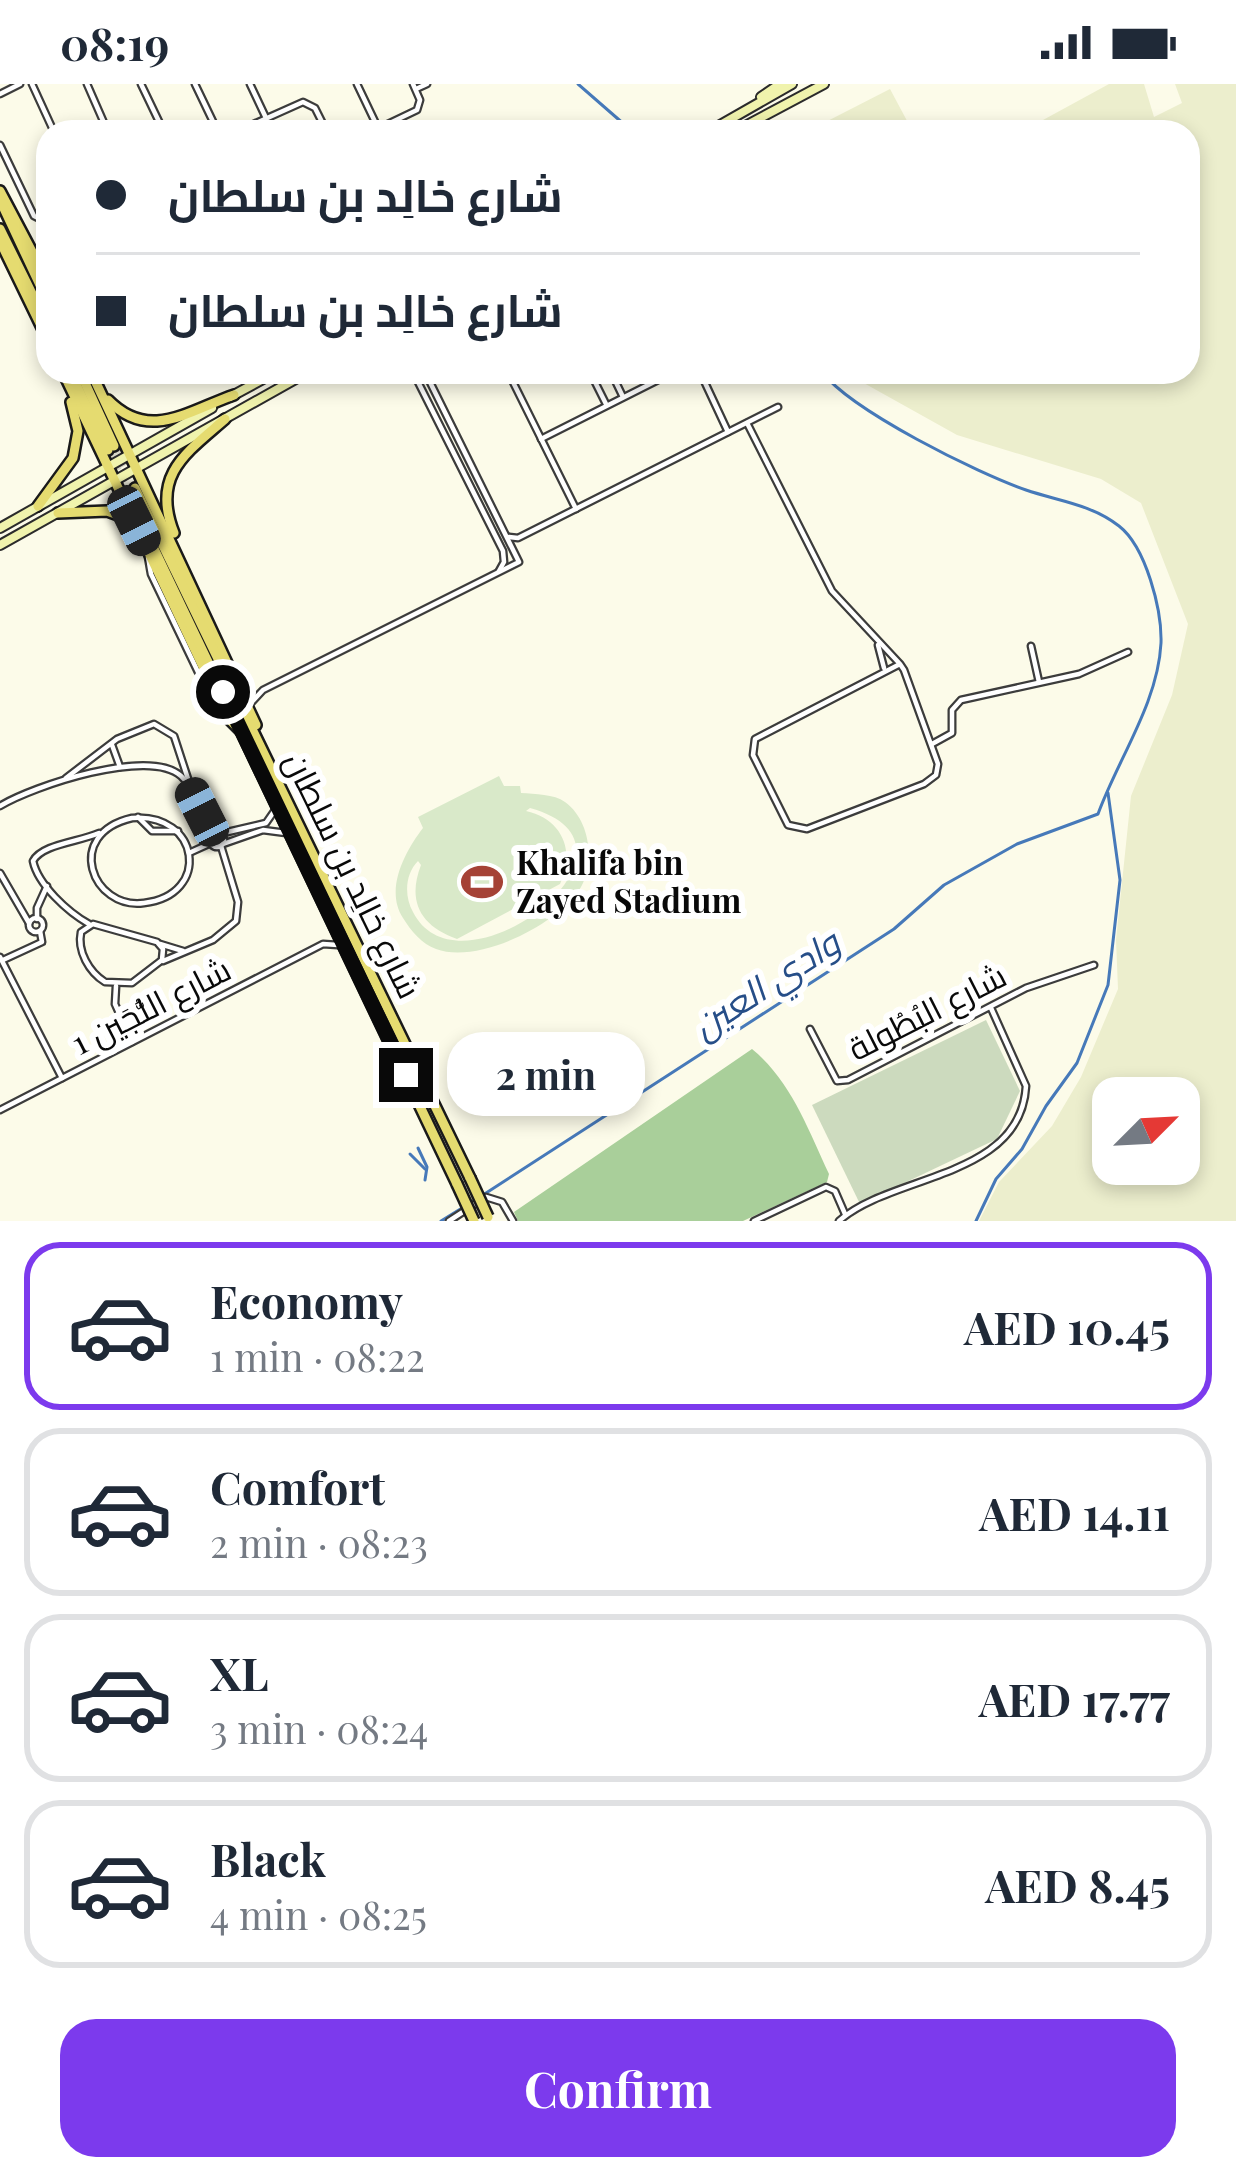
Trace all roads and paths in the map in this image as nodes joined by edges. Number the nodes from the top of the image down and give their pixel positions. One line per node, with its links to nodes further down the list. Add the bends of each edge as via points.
1 (20, 84): 13 (street)
2 (32, 84): 16 (street)
3 (87, 84): 17 (street)
4 (141, 84): 18 (street)
5 (195, 84): 19 (street)
6 (250, 84): 15 (street)
7 (357, 84): 22 (street)
8 (427, 84): 12 (street)
9 (780, 84): 14 (main road)
10 (792, 84): 14 (main road)
11 (824, 84): 25 (main road)
12 (415, 87): 23 (street, via 417,110)
13 (0, 94)
14 (754, 106): 24 (main road)
15 (266, 118): 20 (street); 21 (street, via 307,102)
16 (49, 120)
17 (103, 120)
18 (158, 120)
19 (212, 120)
20 (262, 120)
21 (322, 120)
22 (371, 120)
23 (396, 120)
24 (730, 120)
25 (756, 120)
26 (0, 145): 28 (street)
27 (0, 195): 31 (main road); 32 (main road)
28 (36, 217)
29 (0, 229): 33 (main road)
30 (0, 242): 34 (main road)
31 (36, 260)
32 (36, 275)
33 (36, 302)
34 (36, 316)
35 (68, 384): 62 (main road, via 76,451)
36 (71, 384): 59 (main road)
37 (72, 384): 38 (main road, via 111,448)
38 (85, 384)
39 (97, 384): 49 (main road)
40 (254, 384): 50 (main road)
41 (287, 384): 54 (main road)
42 (419, 384): 71 (street)
43 (431, 384): 67 (street)
44 (514, 384): 57 (street)
45 (596, 384): 52 (street)
46 (616, 384): 51 (street)
47 (650, 384): 51 (street)
48 (706, 384): 56 (street)
49 (99, 388): 50 (main road, via 126,416 150,423); 58 (main road)
50 (234, 395): 58 (main road)
51 (623, 398): 52 (street)
52 (607, 406): 57 (street)
53 (778, 407): 55 (street)
54 (225, 419): 60 (main road); 74 (main road, via 182,456 167,490 169,521)
55 (747, 423): 56 (street); 75 (street, via 832,591)
56 (728, 432): 63 (street)
57 (541, 439): 63 (street)
58 (131, 454): 59 (main road); 60 (main road)
59 (108, 466): 61 (main road); 62 (main road)
60 (138, 468): 61 (main road); 74 (main road)
61 (115, 481): 64 (main road); 65 (main road)
62 (38, 506): 66 (main road)
63 (576, 509): 68 (street)
64 (58, 513): 65 (main road, via 111,511); 69 (main road)
65 (134, 521): 82 (main road, via 229,721)
66 (0, 527)
67 (507, 536): 68 (street); 70 (street)
68 (518, 538): 70 (street)
69 (0, 545)
70 (514, 549): 71 (street); 72 (street)
71 (505, 557): 72 (street); 73 (street)
72 (514, 566): 73 (street)
73 (497, 573): 81 (street, via 263,689)
74 (201, 606): 81 (main road)
75 (876, 639): 78 (street); 79 (street)
76 (1031, 646): 80 (street)
77 (1128, 652): 80 (street)
78 (900, 664): 79 (street); 84 (street)
79 (885, 670): 84 (street, via 755,739 753,755 785,822 807,829 928,782 938,768)
80 (1039, 683): 84 (street, via 961,700 952,710 952,733)
81 (248, 706): 87 (main road)
82 (242, 732): 87 (main road, شارع خالِد بن سلطان, via 131,490); 93 (main road, شارع خالِد بن سلطان)
83 (112, 742): 85 (street, via 158,725); 86 (street); 88 (street)
84 (932, 744)
85 (181, 754): 89 (street); 92 (street)
86 (84, 764): 90 (street); 91 (street)
87 (269, 764): 132 (main road, شارع خالِد بن سلطان, bridge)
88 (121, 767): 89 (street); 90 (street)
89 (170, 769): 92 (street)
90 (90, 775): 91 (street)
91 (62, 782): 94 (street)
92 (190, 789): 99 (street)
93 (276, 805): 96 (street, via 266,823); 100 (main road, شارع خالِد بن سلطان)
94 (0, 806)
95 (138, 817): 97 (street); 97 (street, via 152,831); 98 (street)
96 (248, 830): 99 (street); 100 (street); 103 (street)
97 (178, 831): 105 (street)
98 (100, 832): 102 (street); 104 (street)
99 (216, 834): 101 (street); 103 (street)
100 (291, 836): 115 (main road, شارع خالِد بن سلطان)
101 (211, 843): 103 (street); 105 (street)
102 (76, 844): 104 (street); 107 (street, via 36,853 34,870)
103 (222, 845): 121 (street, via 236,921 220,937)
104 (91, 851): 105 (street, via 103,888 135,904 177,889)
105 (190, 853)
106 (0, 873): 110 (street)
107 (47, 885): 108 (street); 109 (street)
108 (59, 900): 109 (street); 111 (street)
109 (41, 902): 110 (street); 112 (street)
110 (19, 906): 113 (street)
111 (71, 913): 114 (street); 117 (street)
112 (37, 919): 113 (street); 116 (street)
113 (29, 923): 116 (street)
114 (89, 924): 117 (street); 118 (street)
115 (334, 925): 119 (street); 120 (main road, شارع خالِد بن سلطان)
116 (40, 931): 122 (street, via 42,942)
117 (79, 939): 125 (street, via 93,973)
118 (160, 944): 121 (street); 123 (street)
119 (323, 944): 120 (street); 128 (street, شارع اللُّجَين 1)
120 (344, 946): 134 (main road, شارع خالِد بن سلطان, bridge)
121 (183, 951): 123 (street)
122 (1, 958): 129 (street)
123 (160, 962): 125 (street)
124 (1094, 965): 126 (street, شارع البُطُولة)
125 (116, 985): 128 (street, via 115,1004)
126 (991, 1008): 127 (street, شارع البُطُولة, via 842,1081); 131 (street, via 1027,1091 1003,1143)
127 (810, 1028)
128 (132, 1042): 129 (street, شارع اللُّجَين 1)
129 (62, 1078): 130 (street, شارع اللُّجَين 1)
130 (0, 1110)
131 (846, 1215): 136 (street, via 826,1187); 137 (street)
132 (489, 1219)
133 (449, 1221): 135 (street, via 486,1197 502,1202)
134 (474, 1221)
135 (513, 1221)
136 (754, 1221)
137 (839, 1221)

